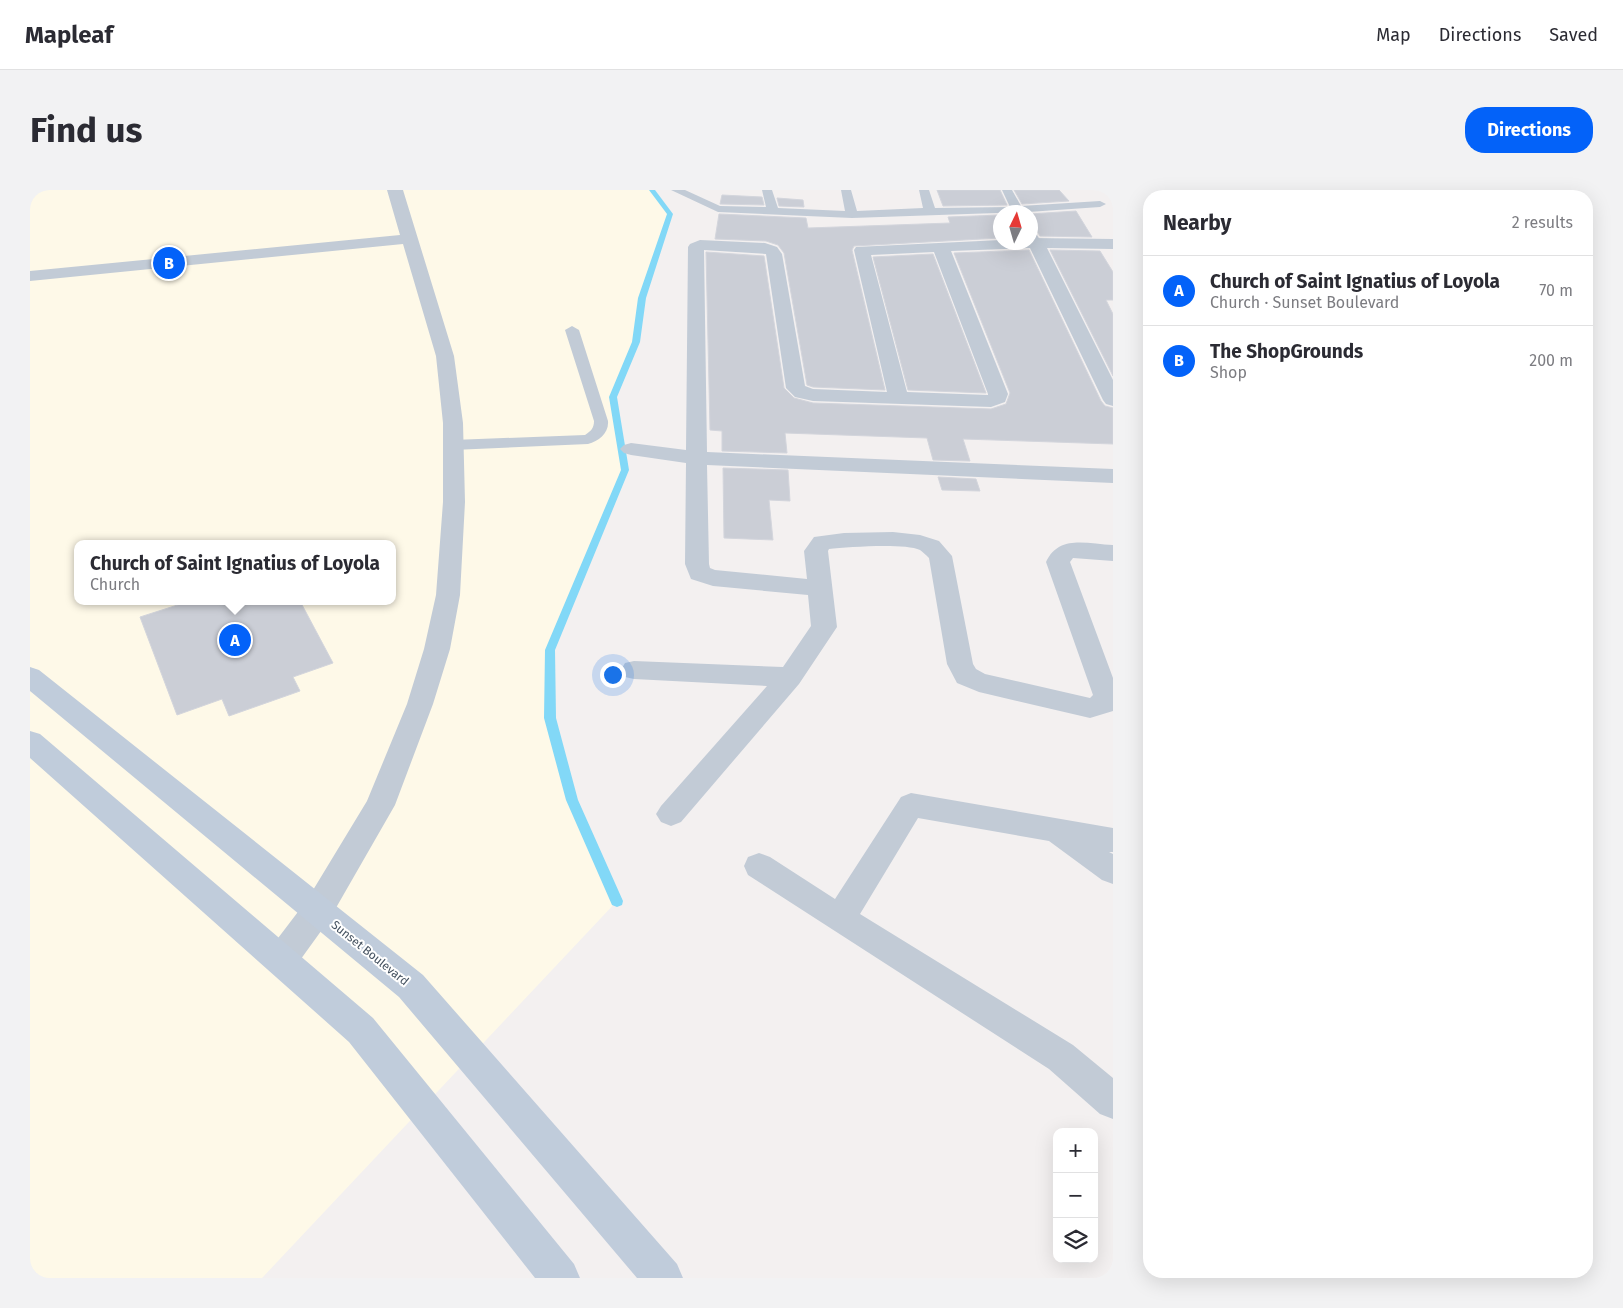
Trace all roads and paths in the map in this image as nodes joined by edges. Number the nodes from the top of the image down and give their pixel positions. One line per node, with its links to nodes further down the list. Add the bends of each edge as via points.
1 (395, 190): 17 (street)
2 (676, 190): 12 (lane, via 718,209)
3 (767, 190): 12 (lane)
4 (846, 190): 15 (lane)
5 (924, 190): 14 (lane)
6 (1007, 190): 9 (lane)
7 (1091, 190): 8 (lane)
8 (1100, 204): 10 (lane); 11 (lane)
9 (1014, 205)
10 (1113, 205)
11 (1038, 209)
12 (773, 211): 15 (lane)
13 (993, 211): 14 (lane)
14 (930, 212): 15 (lane)
15 (852, 215)
16 (1038, 238): 19 (street)
17 (409, 239): 22 (street); 26 (street, via 445,356)
18 (993, 242): 20 (street)
19 (1113, 244)
20 (940, 248): 24 (street, via 864,249 862,252); 24 (street, via 998,398 991,401)
21 (1038, 248): 25 (street)
22 (30, 276)
23 (572, 330): 26 (lane, via 601,421 595,435 588,439)
24 (899, 399): 28 (street, via 802,393 796,388 772,250 696,246)
25 (1113, 400)
26 (453, 445): 41 (street, via 454,502 448,595 438,649 380,805)
27 (632, 449): 28 (street)
28 (696, 458): 29 (street); 31 (street, via 699,573 713,578)
29 (1113, 476)
30 (1113, 553): 31 (street, via 1068,550 1058,562 1106,695 1105,704 1090,708 978,682 966,676 960,664 940,556 929,546 912,541 838,539 822,542 816,551)
31 (821, 588): 34 (street, via 824,627)
32 (634, 670): 34 (street)
33 (30, 677): 41 (main road, Sunset Boulevard)
34 (790, 677): 36 (street)
35 (30, 742): 43 (main road)
36 (671, 814)
37 (1052, 829): 38 (street); 40 (street); 42 (street, via 911,805)
38 (1113, 840)
39 (759, 866): 42 (street)
40 (1113, 871)
41 (318, 910): 43 (street); 46 (main road, Sunset Boulevard, via 411,986)
42 (840, 919): 44 (street, via 1060,1058)
43 (281, 960): 45 (main road, via 361,1030)
44 (1113, 1101)
45 (560, 1278)
46 (663, 1278)

